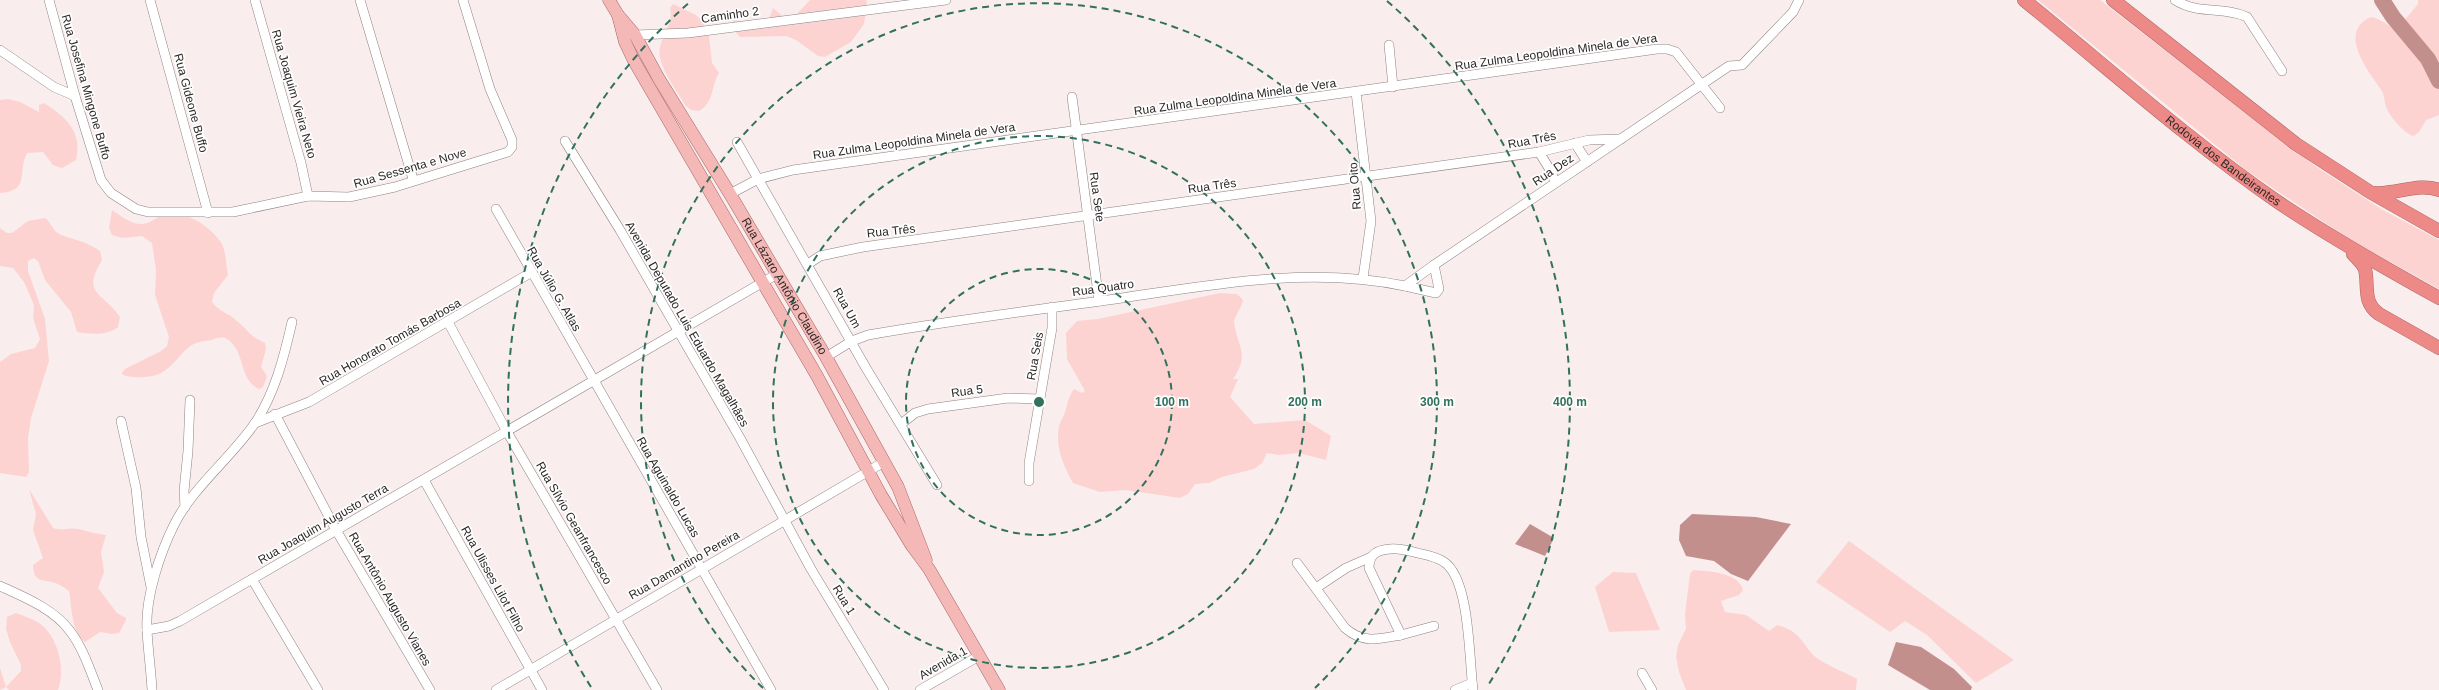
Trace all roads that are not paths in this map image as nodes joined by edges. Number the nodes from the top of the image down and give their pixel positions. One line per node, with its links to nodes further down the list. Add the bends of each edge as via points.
1 (49, 0): 20 (street, Rua Josefina Mingone Buffo)
2 (150, 0): 40 (street, Rua Gideone Buffo)
3 (255, 0): 38 (street, Rua Joaquim Vieira Neto)
4 (360, 0): 31 (street)
5 (463, 0): 31 (street, Rua Sessenta e Nove, via 490,89 512,140 512,147 508,152)
6 (609, 0): 12 (main road, Rua Lázaro Antônio Claudino)
7 (946, 0): 13 (street, Caminho 2, via 688,33)
8 (1799, 0): 17 (street, Rua Dez, via 1793,12 1742,65 1729,66)
9 (2024, 0): 43 (highway, Rodovia dos Bandeirantes, via 2238,172 2275,200)
10 (2113, 0): 36 (highway, via 2296,144)
11 (2175, 0): 16 (street, via 2194,9 2238,12 2247,17)
12 (618, 15): 13 (main road, Rua Lázaro Antônio Claudino); 49 (main road, Rua Lázaro Antônio Claudino, via 625,42 634,61)
13 (635, 35): 37 (main road, Rua Lázaro Antônio Claudino, via 659,80)
14 (1389, 45): 18 (street)
15 (0, 50): 20 (street, via 54,87)
16 (2282, 71)
17 (1702, 84): 18 (street, Rua Zulma Leopoldina Minela de Vera, via 1676,52 1667,49); 22 (street, Rua Zulma Leopoldina Minela de Vera); 24 (street, Rua Dez)
18 (1393, 87): 19 (street, Rua Zulma Leopoldina Minela de Vera)
19 (1356, 92): 23 (street, Rua Zulma Leopoldina Minela de Vera); 30 (street, Rua Oito)
20 (75, 96): 33 (street, Rua Josefina Mingone Buffo)
21 (1072, 97): 23 (street, Rua Sete)
22 (1720, 108)
23 (1076, 132): 32 (street, Rua Zulma Leopoldina Minela de Vera, via 793,170); 41 (street, Rua Sete)
24 (1621, 139): 27 (street, Rua Três); 29 (street, Rua Dez)
25 (565, 142): 56 (street, Avenida Deputado Luis Eduardo Magalhães, via 620,230)
26 (737, 142): 32 (street, Rua Um)
27 (1575, 143): 28 (street, Rua Três); 29 (street)
28 (1539, 152): 30 (street, Rua Três); 34 (street, via 1552,173)
29 (1587, 162): 34 (street, Rua Dez)
30 (1367, 177): 41 (street, Rua Três); 48 (street, Rua Oito, via 1370,221)
31 (413, 179): 38 (street, Rua Sessenta e Nove, via 388,189 349,197)
32 (758, 179): 37 (street, Rua Zulma Leopoldina Minela de Vera); 44 (street, Rua Um)
33 (101, 180): 40 (street, Rua Sessenta e Nove, via 111,193 136,209 148,212)
34 (1555, 184): 45 (street, Rua Dez)
35 (2439, 190): 36 (highway, via 2420,187 2387,194)
36 (2370, 192): 42 (highway)
37 (730, 194): 47 (main road, Rua Lázaro Antônio Claudino)
38 (308, 196): 40 (street, Rua Sessenta e Nove, via 248,210)
39 (496, 209): 46 (street, Rua Júlio G. Atlas)
40 (208, 213)
41 (1088, 217): 44 (street, Rua Três, via 863,247 820,256); 52 (street, Rua Sete)
42 (2439, 231)
43 (2348, 248): 51 (highway, Rodovia dos Bandeirantes); 58 (highway, via 2364,268 2366,295 2370,306 2379,314)
44 (808, 264): 57 (street, Rua Um)
45 (1434, 265): 50 (street, Rua Dez); 50 (street, via 1439,289 1436,293)
46 (532, 272): 55 (street, Rua Honorato Tomás Barbosa); 60 (street, Rua Júlio G. Atlas)
47 (776, 274): 49 (street); 59 (main road, Rua Lázaro Antônio Claudino)
48 (1363, 278): 50 (street, Rua Quatro); 52 (street, Rua Quatro, via 1297,277 1259,280)
49 (761, 282): 56 (street); 69 (main road, Rua Lázaro Antônio Claudino)
50 (1405, 286)
51 (2439, 298)
52 (1099, 301): 53 (street, Rua Quatro)
53 (1052, 307): 57 (street, Rua Quatro, via 883,333); 61 (street, Rua Seis, via 1052,328)
54 (292, 322): 65 (street, via 280,370)
55 (448, 322): 63 (street, Rua Honorato Tomás Barbosa, via 309,402); 67 (street, Rua Sílvio Geanfrancesco)
56 (677, 332): 60 (street); 74 (street, Avenida Deputado Luis Eduardo Magalhães)
57 (852, 342): 59 (street, Rua Quatro); 66 (street, Rua Um)
58 (2439, 348)
59 (826, 357): 68 (main road, Rua Lázaro Antônio Claudino)
60 (592, 381): 67 (street); 79 (street, Rua Aguinaldo Lucas)
61 (1040, 399): 66 (street, Rua 5, via 1008,398 928,409 915,413); 71 (street, Rua Seis, via 1029,463)
62 (190, 400): 73 (street)
63 (275, 414): 65 (street, Rua Honorato Tomás Barbosa); 75 (street, Rua Antônio Augusto Vianes)
64 (121, 421): 82 (street, via 136,488 141,537)
65 (255, 423): 73 (street)
66 (901, 424): 72 (street, Rua Um)
67 (506, 430): 70 (street, Rua Joaquim Augusto Terra); 84 (street, Rua Sílvio Geanfrancesco)
68 (884, 462): 69 (street, Rua Damantino Pereira); 78 (main road, Rua Lázaro Antônio Claudino, via 908,508)
69 (869, 471): 74 (street, Rua Damantino Pereira); 78 (main road, Rua Lázaro Antônio Claudino, via 896,521)
70 (424, 480): 75 (street, Rua Joaquim Augusto Terra); 89 (street, Rua Ulisses Lilot Filho)
71 (1029, 481)
72 (937, 485)
73 (185, 507): 82 (street, via 174,525)
74 (786, 520): 79 (street, Rua Damantino Pereira); 100 (street, Rua 1, via 811,569)
75 (336, 530): 80 (street, Rua Joaquim Augusto Terra); 95 (street, Rua Antônio Augusto Vianes)
76 (1371, 557): 83 (street, via 1346,568); 87 (street, via 1369,568); 91 (street, via 1381,549 1394,548 1443,561 1452,569 1466,608)
77 (1297, 563): 83 (street)
78 (929, 568): 88 (main road, Rua Lázaro Antônio Claudino)
79 (702, 569): 84 (street, Rua Damantino Pereira); 99 (street, Rua Aguinaldo Lucas)
80 (252, 579): 86 (street, Rua Joaquim Augusto Terra, via 180,621); 94 (street)
81 (0, 586): 92 (street, via 39,606 58,618 70,630 85,657)
82 (152, 588): 86 (street)
83 (1316, 588): 87 (street, via 1353,635 1366,640)
84 (616, 618): 89 (street, Rua Damantino Pereira); 98 (street, Rua Sílvio Geanfrancesco)
85 (1434, 626): 87 (street)
86 (147, 630): 93 (street)
87 (1401, 635)
88 (979, 656): 101 (street, Avenida 1); 102 (main road, Rua Lázaro Antônio Claudino)
89 (530, 670): 96 (street, Rua Damantino Pereira); 97 (street, Rua Ulisses Lilot Filho)
90 (1642, 673): 104 (street)
91 (1473, 687): 103 (street)
92 (98, 690)
93 (152, 690)
94 (318, 690)
95 (430, 690)
96 (496, 690)
97 (542, 690)
98 (657, 690)
99 (771, 690)
100 (884, 690)
101 (920, 690)
102 (999, 690)
103 (1455, 690)
104 (1652, 690)

